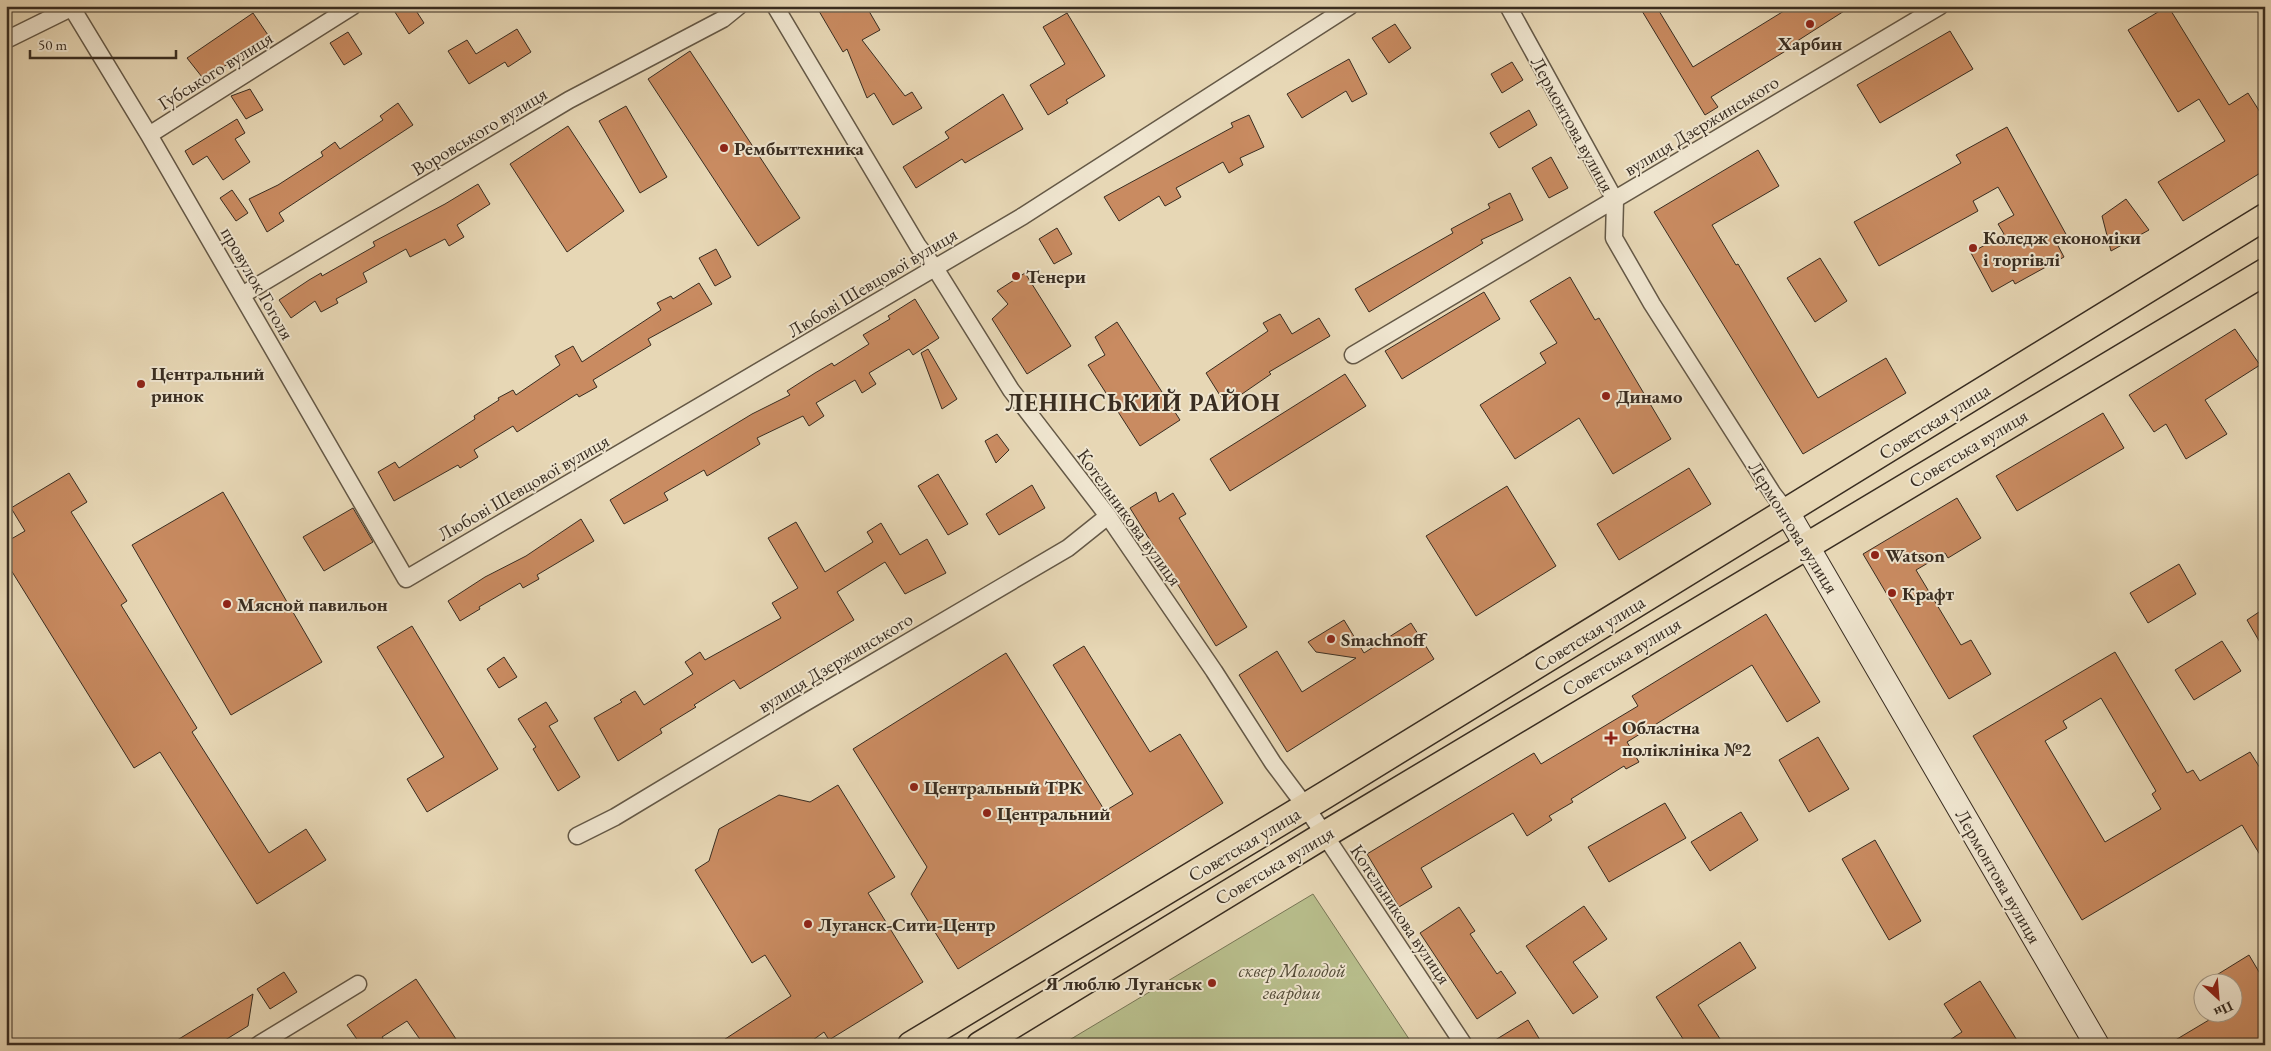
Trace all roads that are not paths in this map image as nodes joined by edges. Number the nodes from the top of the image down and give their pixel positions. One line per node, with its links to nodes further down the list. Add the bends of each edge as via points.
1 (353, 6): 9 (street, Губського вулиця)
2 (739, 6): 14 (street, Воровського вулиця, via 723,19 570,100)
3 (775, 6): 12 (street, Котельникова вулиця, via 918,246)
4 (1350, 6): 12 (street, Любові Шевцової вулиця, via 1024,216)
5 (1508, 6): 10 (street, Лермонтова вулиця)
6 (1940, 6): 10 (street, вулиця Дзержинського)
7 (74, 7): 8 (street); 9 (street, провулок Гоголя)
8 (6, 40)
9 (150, 135): 14 (street, провулок Гоголя)
10 (1615, 200): 15 (street, вулиця Дзержинського); 16 (street, Лермонтова вулиця, via 1614,238 1642,288 1773,494)
11 (2265, 217): 16 (main road, Советская улица)
12 (936, 268): 17 (street, Котельникова вулиця, via 1011,390); 19 (street, Любові Шевцової вулиця)
13 (2265, 272): 18 (main road, Совєтська вулиця)
14 (242, 295): 19 (street, провулок Гоголя)
15 (1353, 355)
16 (1788, 512): 18 (street, Лермонтова вулиця); 20 (main road, Советская улица)
17 (1108, 516): 20 (street, Котельникова вулиця, via 1287,784); 22 (street, вулиця Дзержинського, via 1068,548 615,817)
18 (1808, 544): 21 (main road, Совєтська вулиця); 28 (street, Лермонтова вулиця)
19 (406, 579)
20 (1306, 807): 21 (street, Котельникова вулиця); 25 (main road, Советская улица)
21 (1324, 835): 26 (main road, Совєтська вулиця); 27 (street, Котельникова вулиця)
22 (577, 836)
23 (358, 984): 24 (street)
24 (258, 1045)
25 (912, 1045)
26 (980, 1045)
27 (1464, 1045)
28 (2096, 1045)

